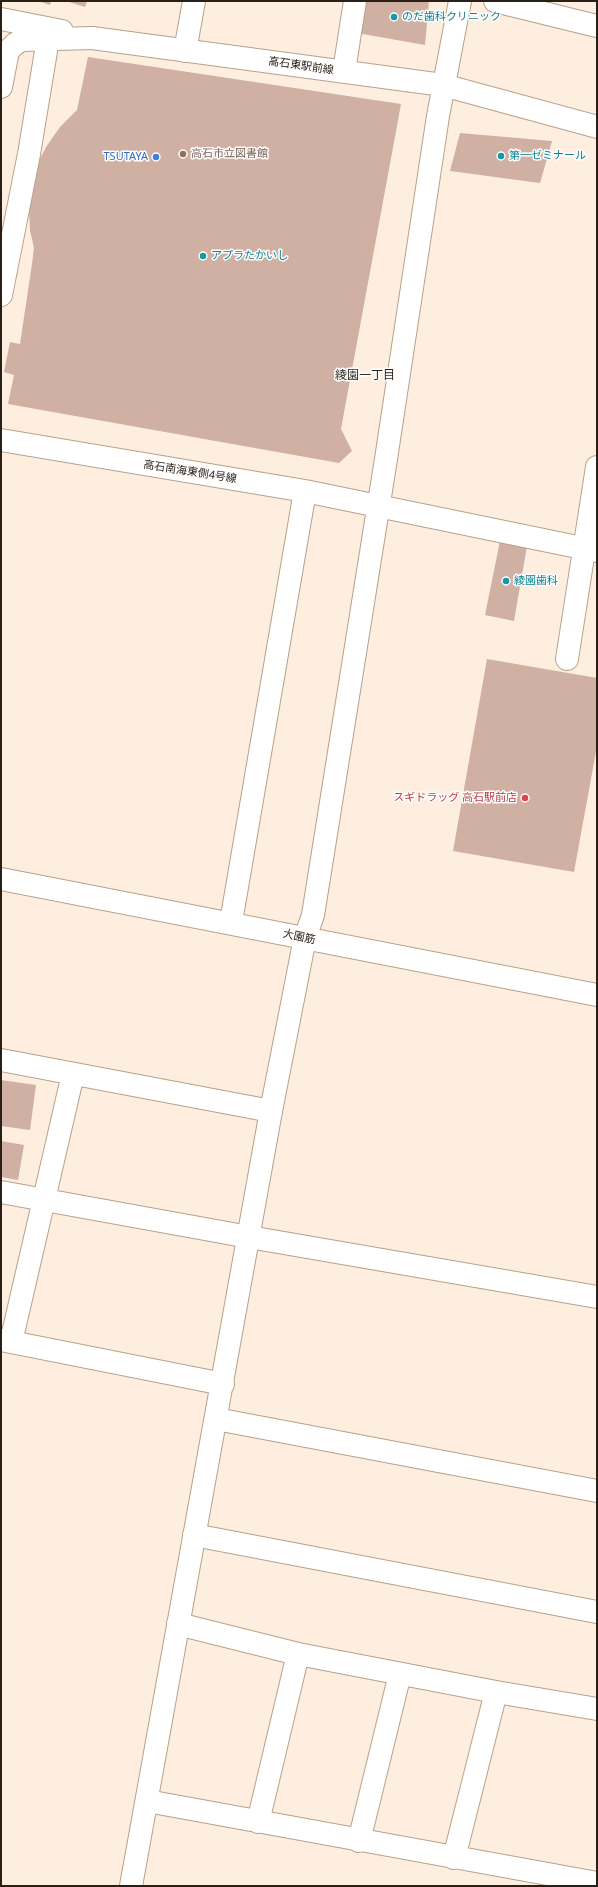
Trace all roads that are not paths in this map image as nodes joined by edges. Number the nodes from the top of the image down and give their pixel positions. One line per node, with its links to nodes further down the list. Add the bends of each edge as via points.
1 (194, 1): 10 (street)
2 (355, 1): 11 (street)
3 (460, 1): 12 (street)
4 (495, 1): 5 (street)
5 (577, 10): 7 (street)
6 (1, 18): 8 (street, 高石東駅前線)
7 (597, 26)
8 (92, 38): 9 (street); 10 (street, 高石東駅前線)
9 (48, 39): 13 (street, via 22,40 15,44 8,51); 15 (street, via 29,154)
10 (185, 51): 11 (street, 高石東駅前線)
11 (344, 72): 12 (street, 高石東駅前線)
12 (443, 85): 14 (street, 高石東駅前線); 19 (street)
13 (1, 86)
14 (597, 127)
15 (1, 295)
16 (1, 440): 18 (street, 高石南海東側4号線)
17 (597, 467): 20 (street)
18 (305, 491): 19 (street, 高石南海東側4号線); 23 (street)
19 (378, 506): 20 (street, 高石南海東側4号線); 24 (street, via 313,916)
20 (591, 550): 21 (street)
21 (568, 659)
22 (1, 879): 23 (street, 大園筋)
23 (231, 922): 24 (street, 大園筋)
24 (305, 938): 25 (street, 大園筋); 28 (street)
25 (597, 995)
26 (1, 1060): 27 (street)
27 (73, 1074): 28 (street); 30 (street)
28 (271, 1111): 31 (street)
29 (1, 1192): 30 (street)
30 (44, 1200): 31 (street); 33 (street)
31 (249, 1237): 32 (street); 34 (street)
32 (597, 1297)
33 (6, 1341): 34 (street)
34 (223, 1384): 35 (street)
35 (216, 1418): 36 (street); 37 (street)
36 (597, 1491)
37 (194, 1535): 38 (street); 39 (street)
38 (597, 1612)
39 (178, 1624): 40 (street); 44 (street)
40 (298, 1654): 41 (street); 45 (street)
41 (400, 1674): 42 (street); 46 (street)
42 (496, 1692): 43 (street); 47 (street)
43 (597, 1709)
44 (147, 1801): 45 (street); 49 (street)
45 (258, 1822): 46 (street)
46 (359, 1841): 47 (street)
47 (454, 1858): 48 (street)
48 (597, 1883)
49 (131, 1886)

